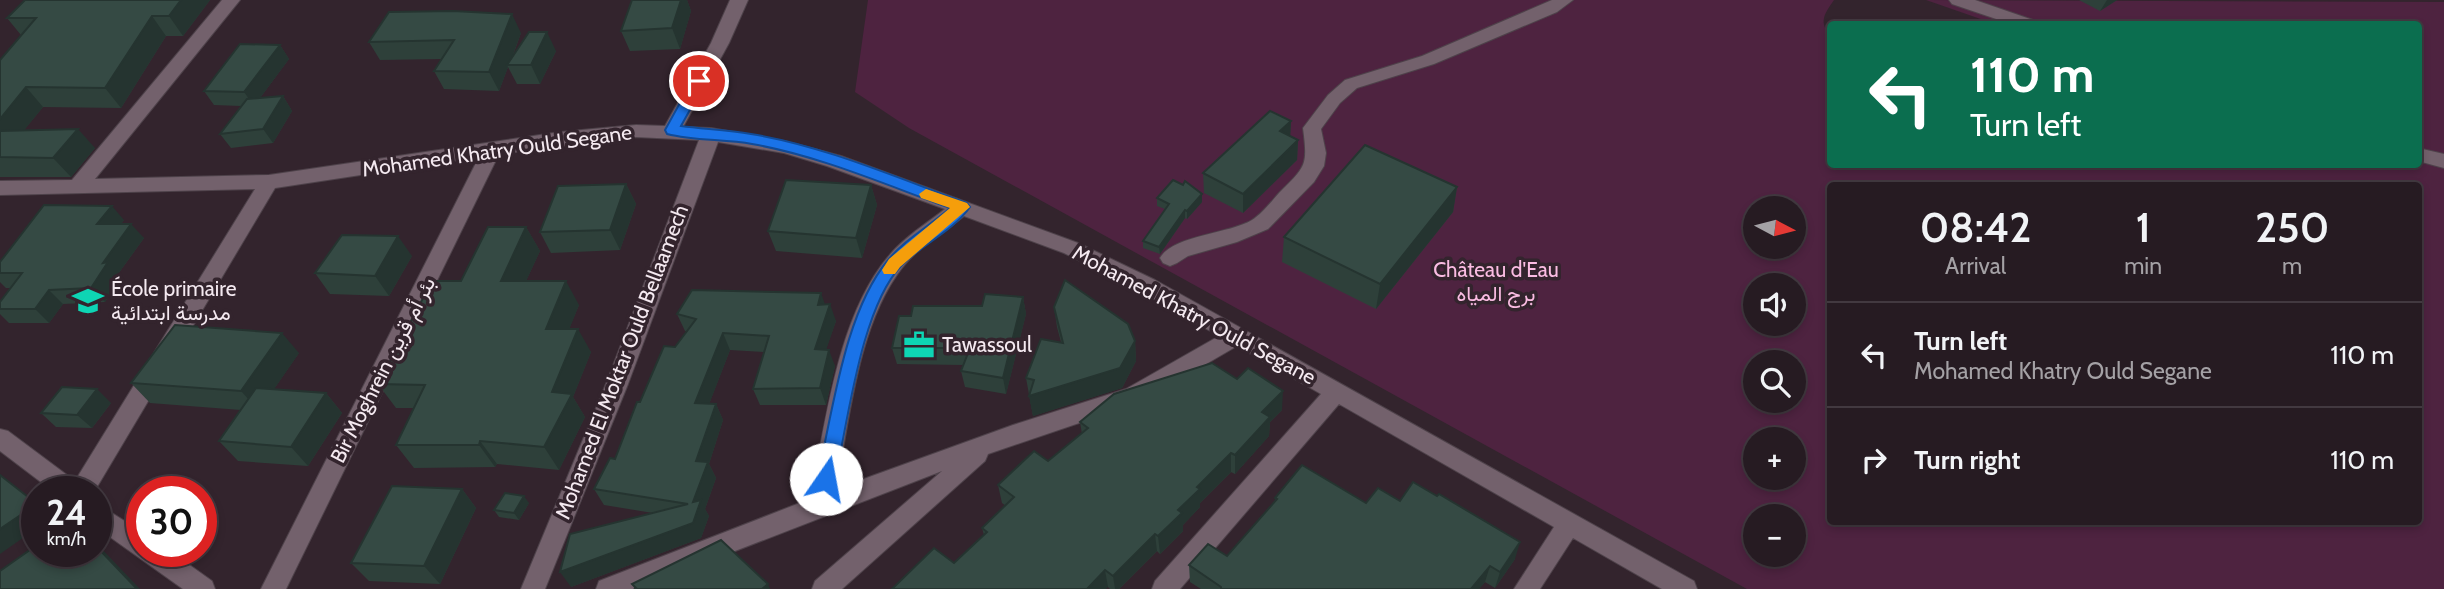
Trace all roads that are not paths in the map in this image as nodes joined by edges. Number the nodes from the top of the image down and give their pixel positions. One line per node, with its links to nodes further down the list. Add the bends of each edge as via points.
1 (231, 0): 12 (street)
2 (739, 0): 6 (street)
3 (1564, 0): 15 (street, via 1428,60 1352,84 1312,128 1316,153 1307,177 1261,223 1181,250)
4 (1958, 0): 5 (street)
5 (2018, 21)
6 (672, 130): 7 (street, Mohamed Khatry Ould Segane); 8 (street, Mohamed Khatry Ould Segane, via 560,138)
7 (711, 134): 14 (street, Mohamed Khatry Ould Segane, via 752,139 834,161); 27 (street, Mohamed El Moktar Ould Bellaamech, via 617,384)
8 (492, 149): 11 (street, Mohamed Khatry Ould Segane); 26 (street, Bir Moghrein بئر أم قرين)
9 (2422, 155): 10 (street)
10 (2444, 161)
11 (270, 182): 12 (street, Mohamed Khatry Ould Segane); 21 (street)
12 (78, 186): 13 (street, Mohamed Khatry Ould Segane)
13 (0, 188)
14 (962, 207): 16 (street, Mohamed Khatry Ould Segane, via 1071,248); 22 (street, via 894,263 872,298 855,351)
15 (1170, 258)
16 (1237, 335): 17 (street, Mohamed Khatry Ould Segane); 19 (street, via 1133,396)
17 (1337, 391): 23 (street, Mohamed Khatry Ould Segane); 30 (street)
18 (0, 438): 20 (street)
19 (986, 446): 22 (street); 29 (street)
20 (51, 476)
21 (91, 476)
22 (821, 505): 28 (street)
23 (1569, 524): 31 (street); 32 (street, Mohamed Khatry Ould Segane)
24 (172, 567): 25 (street)
25 (203, 589)
26 (273, 589)
27 (533, 589)
28 (607, 589)
29 (824, 589)
30 (1164, 589)
31 (1526, 589)
32 (1685, 589)

